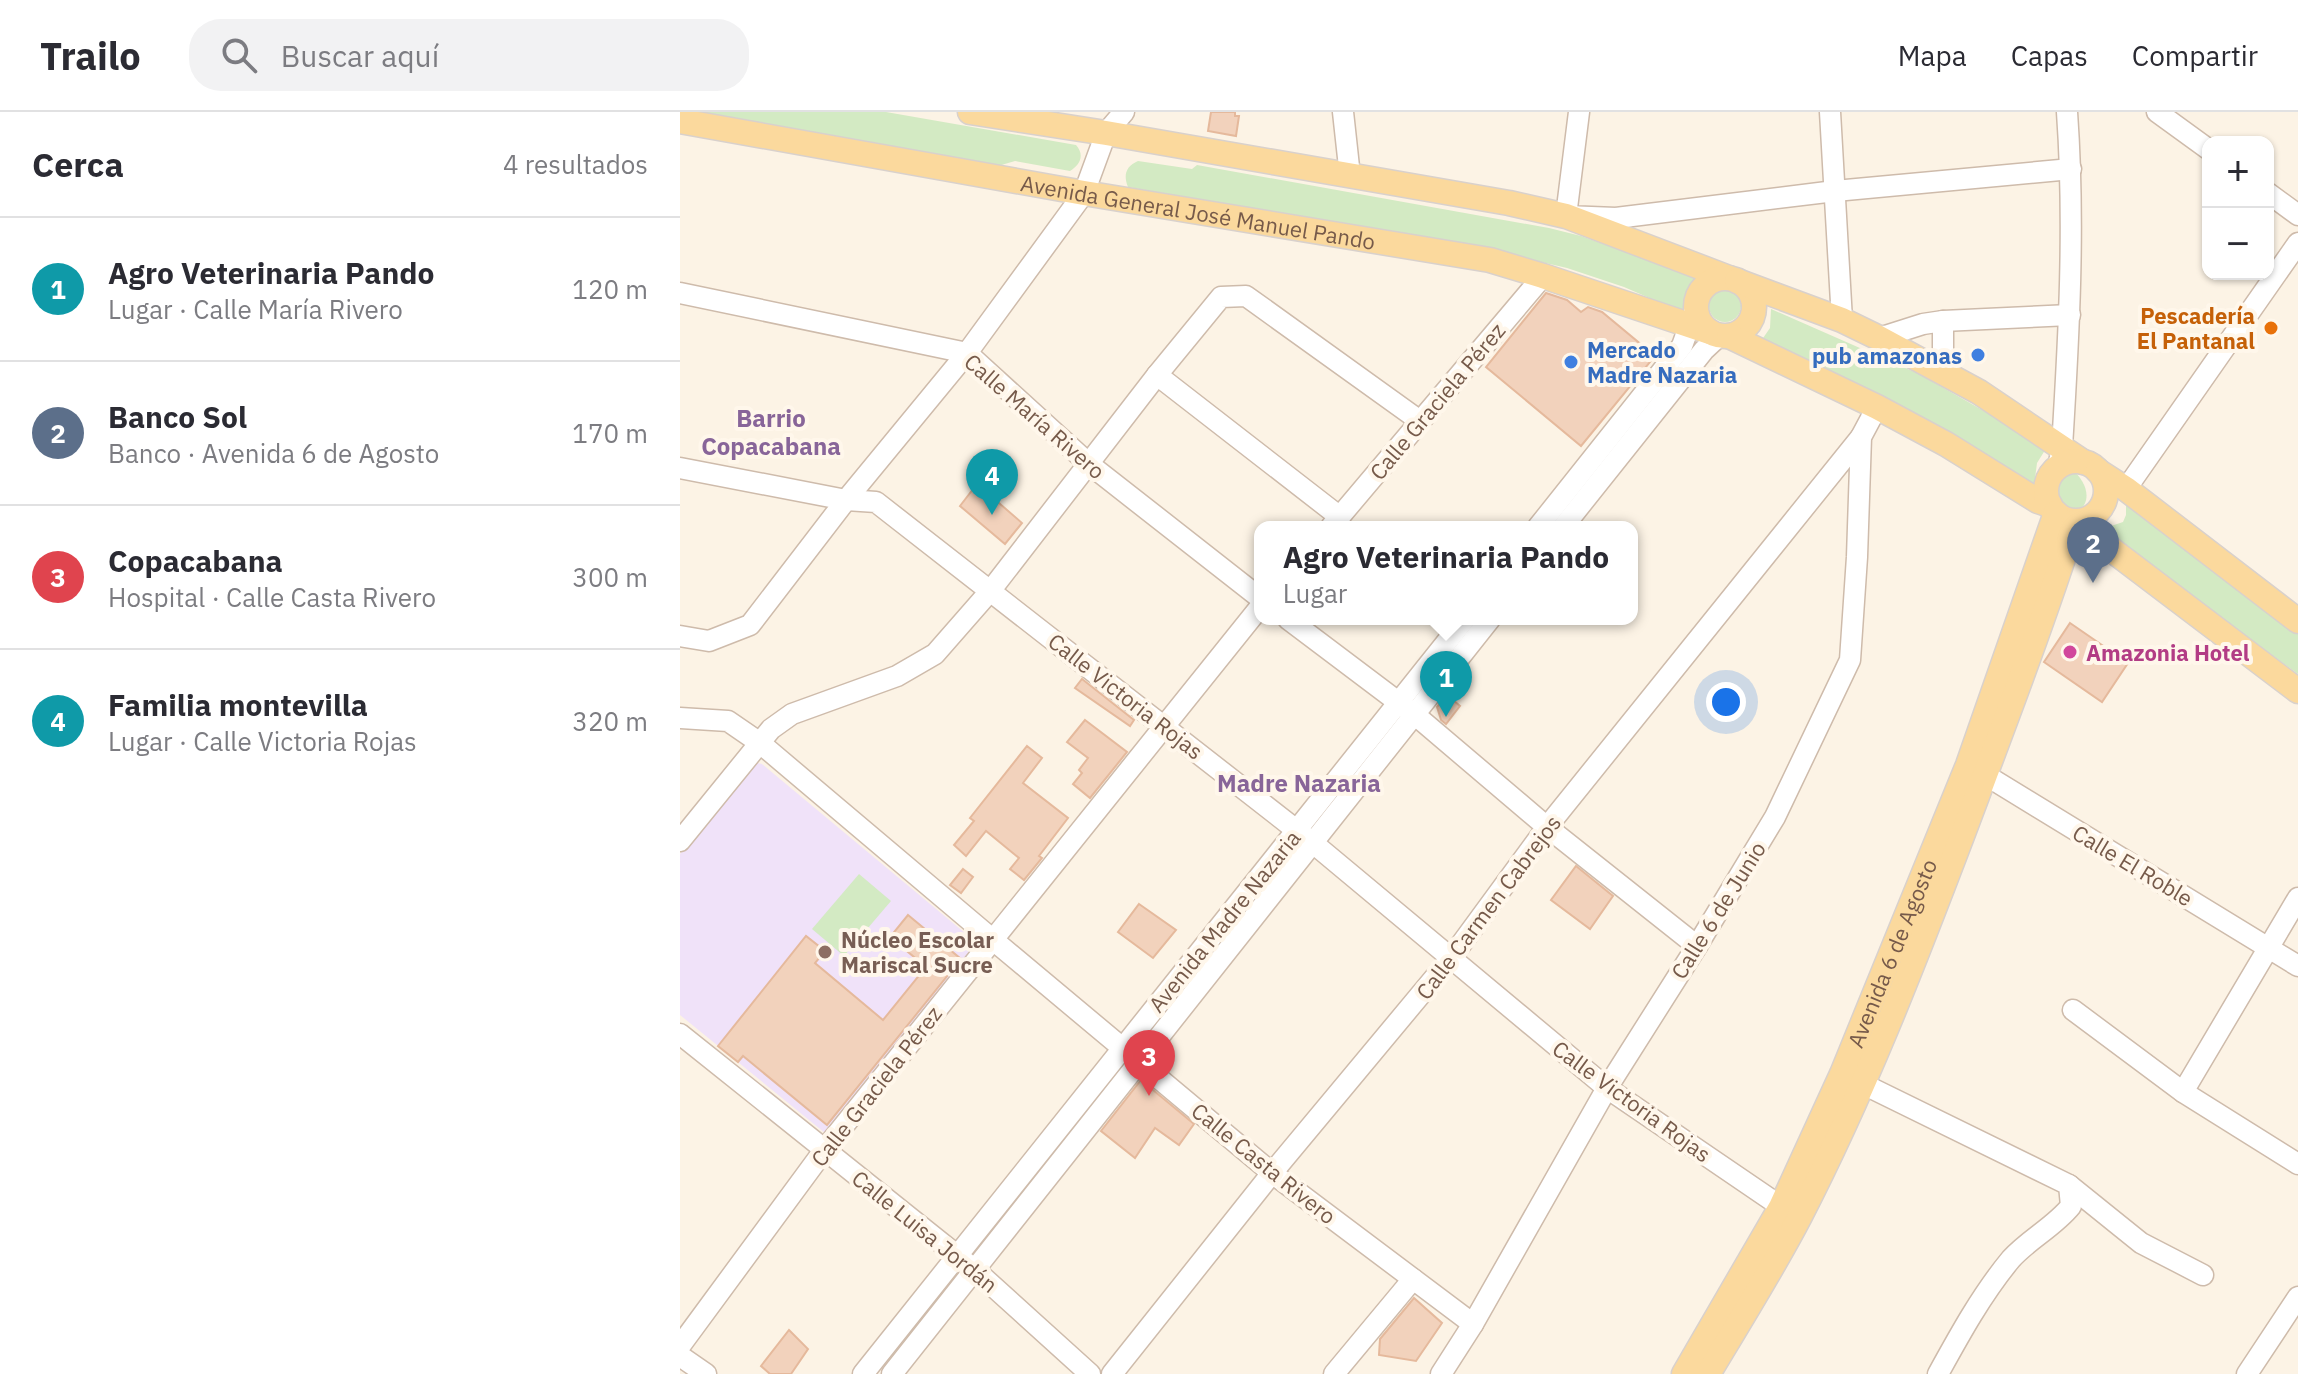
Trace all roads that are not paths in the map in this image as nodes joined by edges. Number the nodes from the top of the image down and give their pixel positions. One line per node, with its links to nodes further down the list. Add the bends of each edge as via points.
1 (970, 112): 9 (main road)
2 (1124, 112): 9 (street)
3 (1343, 112): 12 (street)
4 (1579, 112): 17 (street)
5 (1830, 112): 13 (street)
6 (2067, 112): 11 (street)
7 (2157, 112): 10 (street)
8 (680, 121): 14 (main road, Avenida General José Manuel Pando)
9 (1106, 133): 12 (main road); 14 (street)
10 (2202, 145)
11 (2071, 169): 13 (street); 22 (street)
12 (1350, 176): 17 (main road)
13 (1835, 191): 17 (street, via 1616,218); 23 (street)
14 (1084, 193): 19 (main road, Avenida General José Manuel Pando, via 1490,260); 27 (street)
15 (2274, 197): 16 (street)
16 (2298, 215)
17 (1566, 216): 20 (main road)
18 (2298, 243): 36 (street)
19 (1543, 276): 25 (main road, Avenida General José Manuel Pando); 31 (street, Calle Graciela Pérez)
20 (1733, 280): 23 (main road); 25 (main road, via 1720,278 1698,297); 25 (main road, via 1750,292 1754,310 1747,327 1739,333)
21 (680, 293): 27 (street, Calle María Rivero)
22 (2070, 315): 24 (street); 33 (street)
23 (1842, 320): 26 (main road)
24 (1943, 321): 26 (street); 28 (street)
25 (1709, 327): 30 (main road, Avenida General José Manuel Pando); 41 (street, via 1682,346); 42 (street, via 1704,350)
26 (1879, 338): 28 (main road)
27 (967, 353): 34 (street, Calle María Rivero); 37 (street)
28 (1943, 373): 33 (main road, via 1979,392)
29 (1157, 375): 31 (street, via 1221,297 1246,296); 34 (street); 39 (street)
30 (1877, 407): 32 (street, Calle 6 de Junio); 38 (main road, Avenida General José Manuel Pando)
31 (1420, 421): 40 (street, Calle Graciela Pérez)
32 (1861, 437): 57 (street, Calle Carmen Cabrejos); 62 (street, Calle 6 de Junio, via 1850,660 1775,817)
33 (2060, 457): 36 (main road, via 2091,467); 38 (main road, via 2047,495)
34 (1089, 464): 43 (street); 44 (street, Calle María Rivero)
35 (680, 468): 37 (street, Calle Victoria Rojas)
36 (2116, 494): 38 (main road, via 2095,515); 46 (main road)
37 (846, 500): 43 (street, Calle Victoria Rojas, via 876,502); 50 (street, via 750,625 709,641)
38 (2060, 513): 51 (main road, Avenida General José Manuel Pando); 56 (main road, Avenida 6 de Agosto)
39 (1334, 521)
40 (1336, 521)
41 (1543, 521)
42 (1568, 521)
43 (991, 590): 54 (street, Calle Victoria Rojas); 55 (street, via 935,654 897,676 792,714)
44 (1254, 593)
45 (1254, 615): 54 (street, Calle Graciela Pérez)
46 (2298, 621)
47 (1296, 625): 52 (street)
48 (1461, 625): 52 (street, Avenida Madre Nazaria)
49 (1484, 625): 52 (street, Avenida Madre Nazaria)
50 (680, 636)
51 (2298, 691)
52 (1406, 709): 57 (street); 58 (street, Avenida Madre Nazaria)
53 (680, 718): 55 (street, Calle Casta Rivero, via 728,721)
54 (1166, 727): 58 (street, Calle Victoria Rojas); 61 (street, Calle Graciela Pérez)
55 (760, 743): 59 (street); 61 (street, Calle Casta Rivero)
56 (1977, 770): 63 (street, Calle El Roble); 70 (main road, Avenida 6 de Agosto, via 1930,921); 77 (main road, Avenida 6 de Agosto, via 1842,1074)
57 (1547, 827): 62 (street); 64 (street, Calle Carmen Cabrejos)
58 (1305, 837): 64 (street, Calle Victoria Rojas); 68 (street, Avenida Madre Nazaria); 69 (street, Avenida Madre Nazaria)
59 (680, 841)
60 (2298, 898): 63 (street)
61 (992, 939): 68 (street, Calle Casta Rivero); 73 (street, Calle Graciela Pérez)
62 (1697, 946): 71 (street, Calle 6 de Junio)
63 (2269, 948): 65 (street, Calle El Roble); 72 (street)
64 (1451, 958): 71 (street, Calle Victoria Rojas); 75 (street, Calle Carmen Cabrejos)
65 (2298, 966)
66 (2073, 1010): 72 (street)
67 (680, 1034): 73 (street, Calle Luisa Jordán)
68 (1124, 1048): 69 (street, Calle Casta Rivero); 78 (street, Avenida Madre Nazaria)
69 (1140, 1061): 75 (street, Calle Casta Rivero); 78 (street, Avenida Madre Nazaria)
70 (1863, 1084): 76 (street); 77 (main road, Avenida 6 de Agosto)
71 (1607, 1088): 77 (street, Calle Victoria Rojas); 82 (street, Calle 6 de Junio)
72 (2183, 1092): 74 (street)
73 (825, 1149): 78 (street, Calle Luisa Jordán); 83 (street, Calle Graciela Pérez)
74 (2298, 1164)
75 (1272, 1173): 80 (street, Calle Casta Rivero); 89 (street, Calle Carmen Cabrejos)
76 (2069, 1185): 79 (street, via 2141,1243); 94 (street, via 2071,1206 2014,1257 1975,1307)
77 (1790, 1212): 92 (main road, Avenida 6 de Agosto); 93 (main road, Avenida 6 de Agosto)
78 (966, 1262): 86 (street, Avenida Madre Nazaria); 87 (street, Avenida Madre Nazaria); 88 (street, Calle Luisa Jordán)
79 (2203, 1275)
80 (1413, 1279): 82 (street, Calle Casta Rivero); 90 (street)
81 (2298, 1297): 95 (street)
82 (1473, 1324): 91 (street, Calle 6 de Junio)
83 (680, 1346)
84 (680, 1356): 85 (street)
85 (706, 1374)
86 (863, 1374)
87 (892, 1374)
88 (1090, 1374)
89 (1112, 1374)
90 (1334, 1374)
91 (1441, 1374)
92 (1684, 1374)
93 (1708, 1374)
94 (1938, 1374)
95 (2247, 1374)

